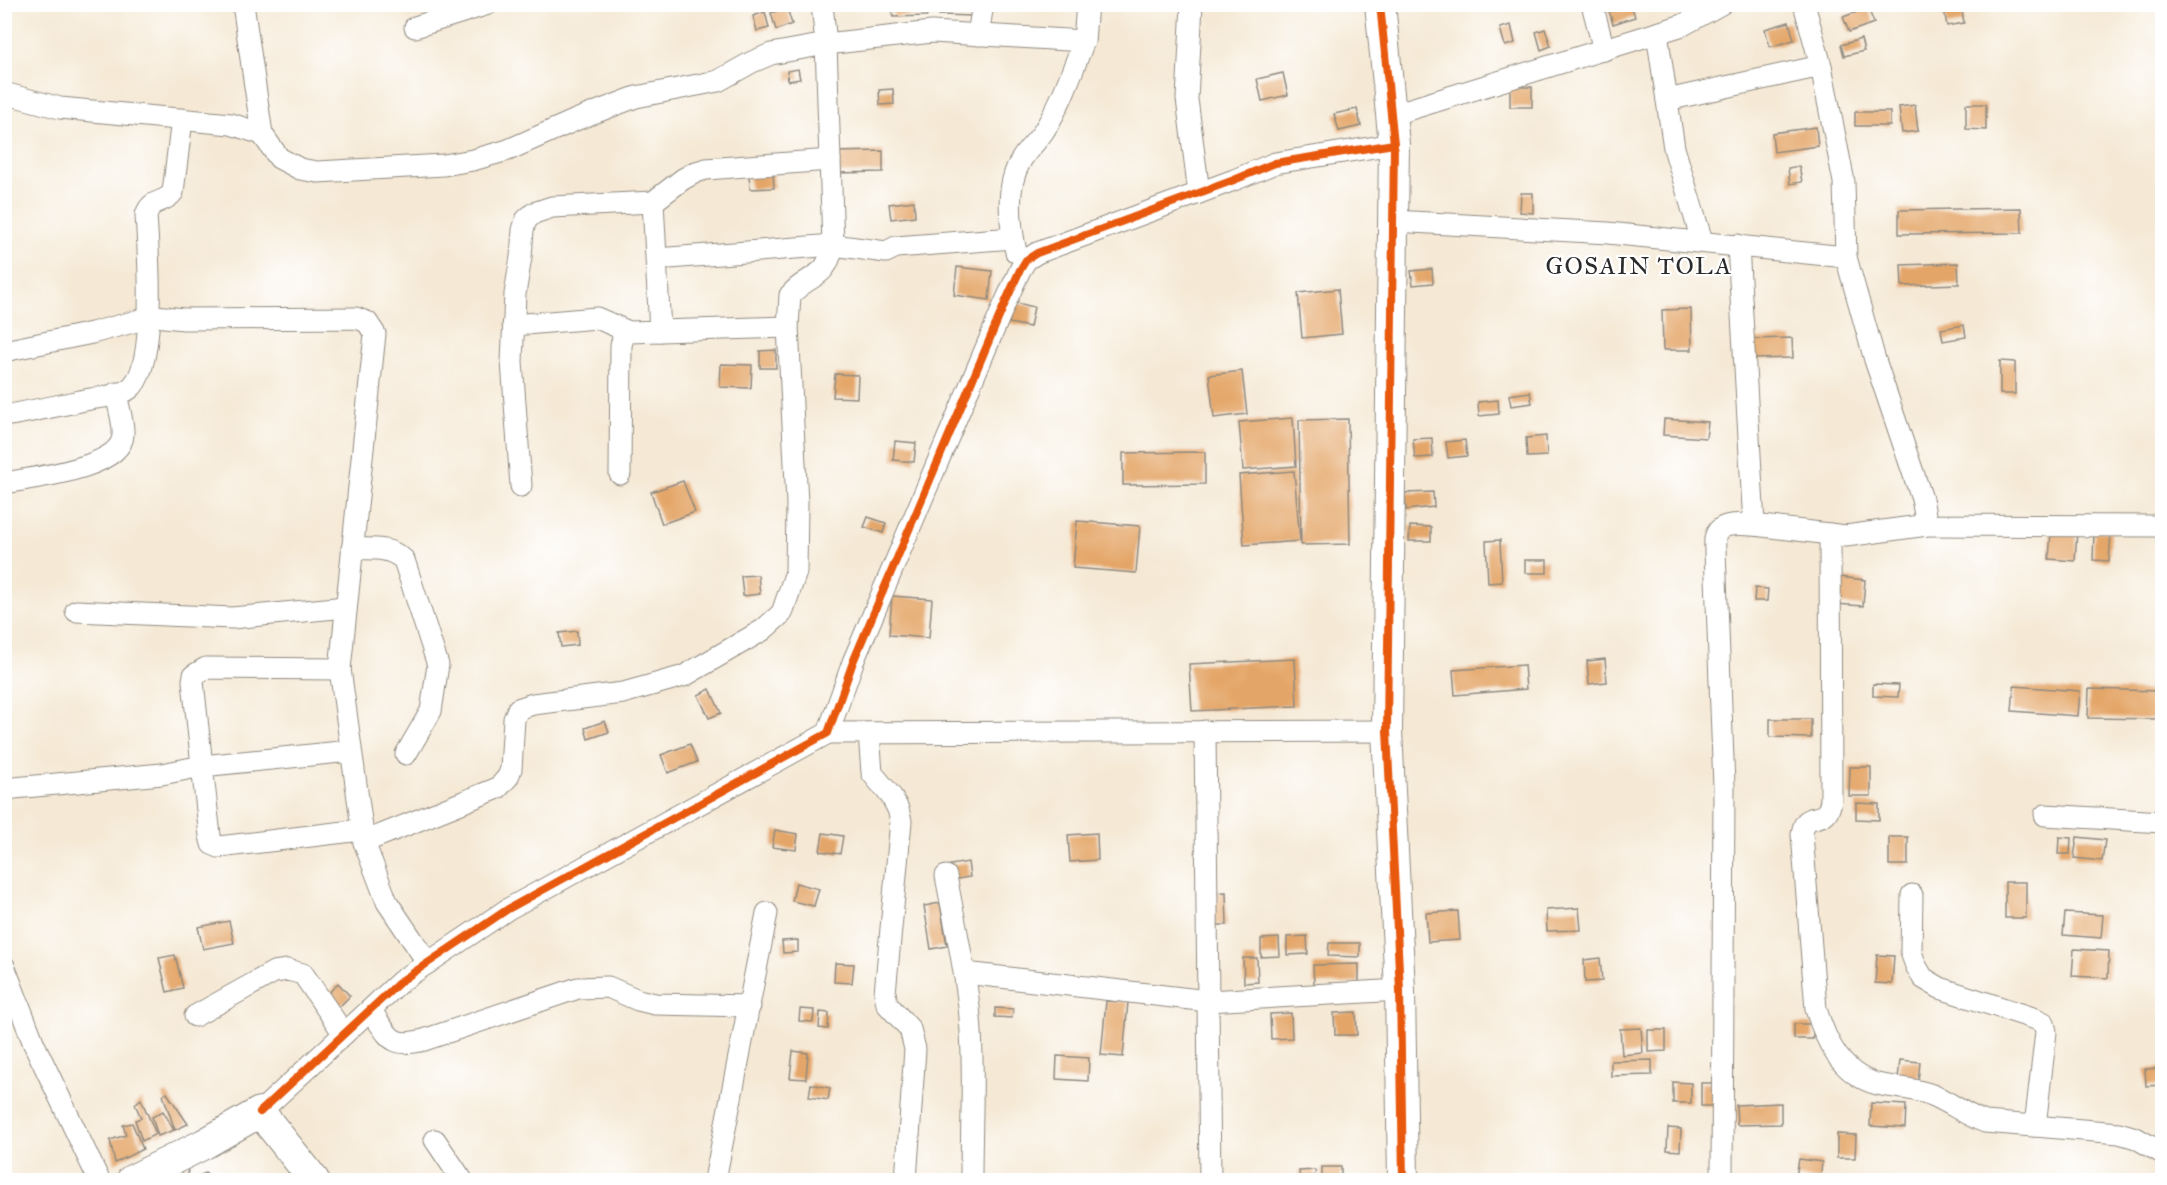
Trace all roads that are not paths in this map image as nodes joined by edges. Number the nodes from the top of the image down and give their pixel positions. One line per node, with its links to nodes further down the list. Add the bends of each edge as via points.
1 (243, 4): 22 (street)
2 (488, 4): 11 (street)
3 (822, 4): 15 (street)
4 (983, 4): 13 (street)
5 (1087, 4): 14 (street)
6 (1192, 4): 24 (street, via 1187,99)
7 (1380, 4): 21 (street)
8 (1592, 4): 16 (street)
9 (1721, 4): 12 (street, via 1683,25)
10 (1804, 4): 17 (street)
11 (415, 27)
12 (1657, 33): 16 (street); 19 (street)
13 (978, 35): 14 (street); 15 (street, via 932,32)
14 (1084, 40): 27 (street, via 1063,96 1014,174)
15 (826, 44): 22 (street, via 771,54 718,81 636,97 508,150 444,165 300,170 279,158); 23 (street)
16 (1604, 50): 21 (street)
17 (1821, 66): 19 (street); 31 (street, via 1844,182)
18 (4, 93): 20 (street, via 60,108)
19 (1667, 100): 28 (street, via 1674,148)
20 (182, 119): 22 (street, via 231,124); 34 (street, via 173,192 149,206 146,215)
21 (1393, 129): 24 (street, via 1275,163); 26 (street)
22 (262, 134)
23 (830, 160): 25 (street, via 706,169 683,179); 30 (street)
24 (1199, 193): 33 (street, via 1037,253)
25 (653, 202): 32 (street); 35 (street, via 552,207 526,220)
26 (1394, 221): 28 (street); 53 (street)
27 (1013, 238): 30 (street, via 896,247 886,252); 33 (street)
28 (1702, 241): 29 (street)
29 (1738, 244): 31 (street); 45 (street)
30 (833, 245): 32 (street); 36 (street, via 825,269 790,294)
31 (1846, 256): 46 (street)
32 (657, 260): 37 (street)
33 (1020, 270): 55 (street, via 852,662)
34 (150, 317): 39 (street); 40 (street, via 142,368 134,384); 49 (street, via 356,318 367,322 375,334)
35 (513, 325): 38 (street, via 597,318); 44 (street)
36 (788, 327): 37 (street); 63 (street, via 797,503 796,572 782,613 763,630 684,676 623,693 518,709 514,718 512,770 498,788)
37 (660, 331): 38 (street)
38 (629, 332): 42 (street, via 621,345)
39 (4, 351)
40 (116, 393): 41 (street); 43 (street, via 123,436 104,459 67,471)
41 (4, 416)
42 (620, 474)
43 (4, 483)
44 (520, 486)
45 (1754, 525): 48 (street); 89 (street, via 1720,529 1715,550 1724,786)
46 (1927, 525): 47 (street); 48 (street, via 1846,536)
47 (2163, 526)
48 (1830, 534): 77 (street, via 1831,796 1829,809 1824,815 1809,819 1802,834 1816,1009 1823,1033 1838,1058 1854,1074 1875,1083 1930,1094 1985,1122)
49 (352, 549): 50 (street); 58 (street, via 387,549 404,560 438,665 431,711)
50 (346, 607): 51 (street, via 232,618); 52 (street)
51 (76, 611)
52 (339, 669): 57 (street); 59 (street, via 206,668 194,675)
53 (1387, 731): 54 (street); 70 (street)
54 (1205, 732): 56 (street); 71 (street)
55 (828, 733): 56 (street); 67 (street, via 508,909)
56 (869, 733): 85 (street, via 872,773 891,796 901,821 885,993 887,1004 910,1029 915,1050)
57 (351, 751): 59 (street); 63 (street)
58 (406, 754)
59 (202, 766): 60 (street, via 162,774); 63 (street, via 210,836 219,847)
60 (4, 789)
61 (2045, 814): 62 (street)
62 (2163, 822)
63 (363, 836): 67 (street, via 387,902)
64 (946, 876): 69 (street)
65 (1912, 895): 77 (street, via 1911,952 1923,978 1940,988 2044,1023)
66 (767, 913): 72 (street)
67 (428, 963): 73 (street, via 401,981)
68 (4, 966): 80 (street, via 34,1044)
69 (965, 973): 71 (street); 86 (street, via 971,1047)
70 (1400, 990): 71 (street); 88 (street)
71 (1208, 1001): 87 (street)
72 (750, 1006): 73 (street, via 655,1004 608,987 593,986 402,1045 394,1041); 84 (street)
73 (370, 1010): 75 (street)
74 (195, 1016): 75 (street, via 274,972 288,970 303,974)
75 (344, 1034): 76 (street)
76 (260, 1112): 81 (street); 82 (street)
77 (2035, 1126): 79 (street, via 2119,1133)
78 (435, 1140): 83 (street)
79 (2163, 1153)
80 (99, 1180)
81 (132, 1180)
82 (314, 1180)
83 (462, 1180)
84 (715, 1180)
85 (906, 1180)
86 (971, 1180)
87 (1210, 1180)
88 (1403, 1180)
89 (1722, 1180)

